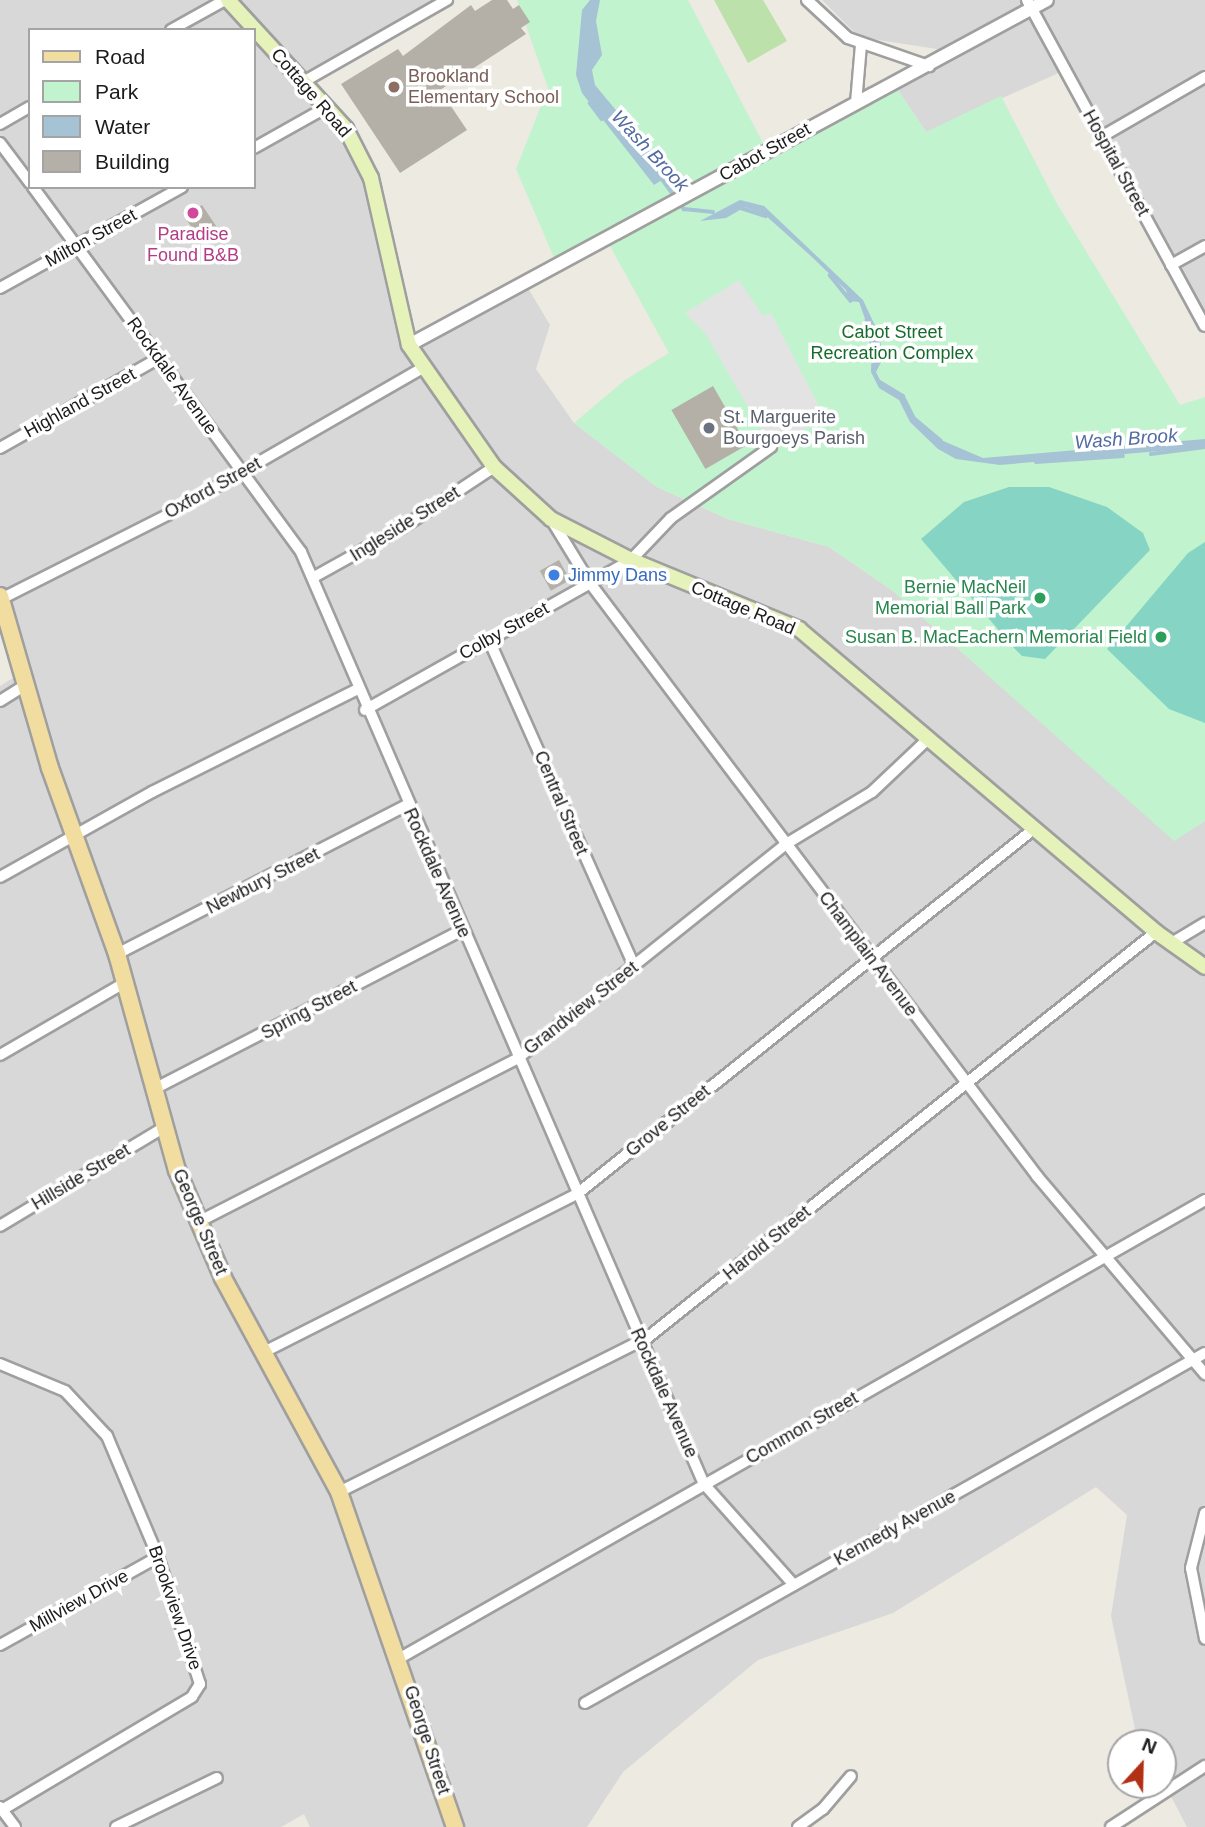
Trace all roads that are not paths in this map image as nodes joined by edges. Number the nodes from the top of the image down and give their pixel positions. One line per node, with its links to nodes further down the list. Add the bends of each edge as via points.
1 (226, 0): 6 (street); 7 (main road, Cottage Road)
2 (447, 0): 12 (street)
3 (807, 0): 9 (street, via 831,26)
4 (1047, 0): 5 (street, Cabot Street)
5 (1029, 4): 10 (street, Cabot Street); 17 (street, Hospital Street)
6 (175, 28)
7 (252, 28)
8 (256, 32): 12 (main road, Cottage Road)
9 (861, 45): 10 (street); 13 (street)
10 (929, 66): 13 (street, Cabot Street)
11 (1205, 77): 17 (street)
12 (303, 82): 14 (main road, Cottage Road)
13 (856, 103): 28 (street, Cabot Street)
14 (327, 107): 19 (street); 28 (main road, Cottage Road, via 346,129 371,178)
15 (28, 108): 16 (street)
16 (0, 124)
17 (1101, 137): 25 (street, Hospital Street)
18 (0, 143): 20 (street, Rockdale Avenue)
19 (256, 147)
20 (28, 181)
21 (34, 189): 23 (street, Rockdale Avenue)
22 (179, 189): 23 (street, Milton Street)
23 (76, 246): 26 (street, Milton Street); 29 (street, Rockdale Avenue)
24 (1205, 246): 25 (street)
25 (1171, 264): 27 (street, Hospital Street)
26 (0, 288)
27 (1205, 326)
28 (409, 345): 30 (main road, Cottage Road)
29 (159, 358): 32 (street, Highland Street); 34 (street, Rockdale Avenue)
30 (421, 369): 33 (main road, Cottage Road); 34 (street, Oxford Street)
31 (771, 447): 36 (street, Colby Street, via 671,518)
32 (0, 448)
33 (494, 467): 35 (main road, Cottage Road); 37 (street, Ingleside Street)
34 (244, 473): 37 (street, Rockdale Avenue); 39 (street, Oxford Street)
35 (551, 519): 36 (main road, Cottage Road); 38 (street, Champlain Avenue)
36 (631, 561): 38 (street, Colby Street); 45 (main road, Cottage Road, via 799,629)
37 (314, 577): 42 (street, Rockdale Avenue)
38 (590, 583): 40 (street, Colby Street); 49 (street, Champlain Avenue)
39 (0, 597): 41 (main road, George Street)
40 (489, 640): 44 (street, Colby Street); 57 (street, Central Street)
41 (26, 685): 43 (street); 48 (main road, George Street)
42 (356, 690): 44 (street, Rockdale Avenue); 48 (street)
43 (0, 701)
44 (365, 710): 46 (street, Rockdale Avenue)
45 (926, 741): 47 (main road, Cottage Road); 49 (street, Grandview Street, via 857,803)
46 (407, 805): 52 (street, Rockdale Avenue); 55 (street, Newbury Street)
47 (1035, 828): 53 (main road, Cottage Road); 56 (street, Grove Street)
48 (73, 835): 50 (street); 55 (main road, George Street)
49 (786, 844): 56 (street, Champlain Avenue); 57 (street, Grandview Street)
50 (0, 877)
51 (1205, 923): 54 (street)
52 (462, 930): 61 (street, Rockdale Avenue); 63 (street, Spring Street)
53 (1156, 932): 54 (main road, Cottage Road); 62 (street, Harold Street)
54 (1170, 944): 58 (main road, Cottage Road)
55 (117, 954): 59 (main road, George Street)
56 (872, 958): 62 (street, Champlain Avenue); 65 (street, Grove Street)
57 (634, 965): 61 (street, Grandview Street)
58 (1205, 967)
59 (124, 983): 60 (street); 63 (main road, George Street)
60 (0, 1055)
61 (517, 1058): 65 (street, Rockdale Avenue); 67 (street, Grandview Street)
62 (966, 1084): 69 (street, Champlain Avenue); 70 (street, Harold Street)
63 (156, 1088): 64 (main road, George Street)
64 (163, 1128): 67 (main road, George Street); 68 (street, Hillside Street)
65 (577, 1194): 70 (street, Rockdale Avenue); 71 (street, Grove Street)
66 (1205, 1200): 69 (street, Common Street)
67 (200, 1221): 71 (main road, George Street)
68 (0, 1226)
69 (1102, 1257): 73 (street, Champlain Avenue); 76 (street, Common Street)
70 (642, 1342): 76 (street, Rockdale Avenue); 77 (street, Harold Street)
71 (262, 1353): 77 (main road, George Street)
72 (1205, 1353): 73 (street, Kennedy Avenue)
73 (1192, 1361): 75 (street, Champlain Avenue); 80 (street, Kennedy Avenue)
74 (0, 1364): 79 (street, Brookview Drive, via 55,1384 93,1418 123,1463)
75 (1205, 1374)
76 (704, 1484): 80 (street, Rockdale Avenue); 83 (street, Common Street)
77 (339, 1492): 83 (main road, George Street)
78 (1205, 1513): 81 (street, via 1191,1568)
79 (158, 1557): 82 (street, Millview Drive); 88 (street, Brookview Drive, via 197,1666 197,1692)
80 (794, 1585): 84 (street, Kennedy Avenue)
81 (1205, 1639)
82 (0, 1646)
83 (400, 1658): 91 (main road, George Street)
84 (585, 1703)
85 (1205, 1766): 93 (street)
86 (851, 1776): 92 (street, via 823,1809)
87 (217, 1778): 90 (street)
88 (1, 1808): 89 (street)
89 (15, 1827)
90 (116, 1827)
91 (455, 1827)
92 (798, 1827)
93 (1111, 1827)

